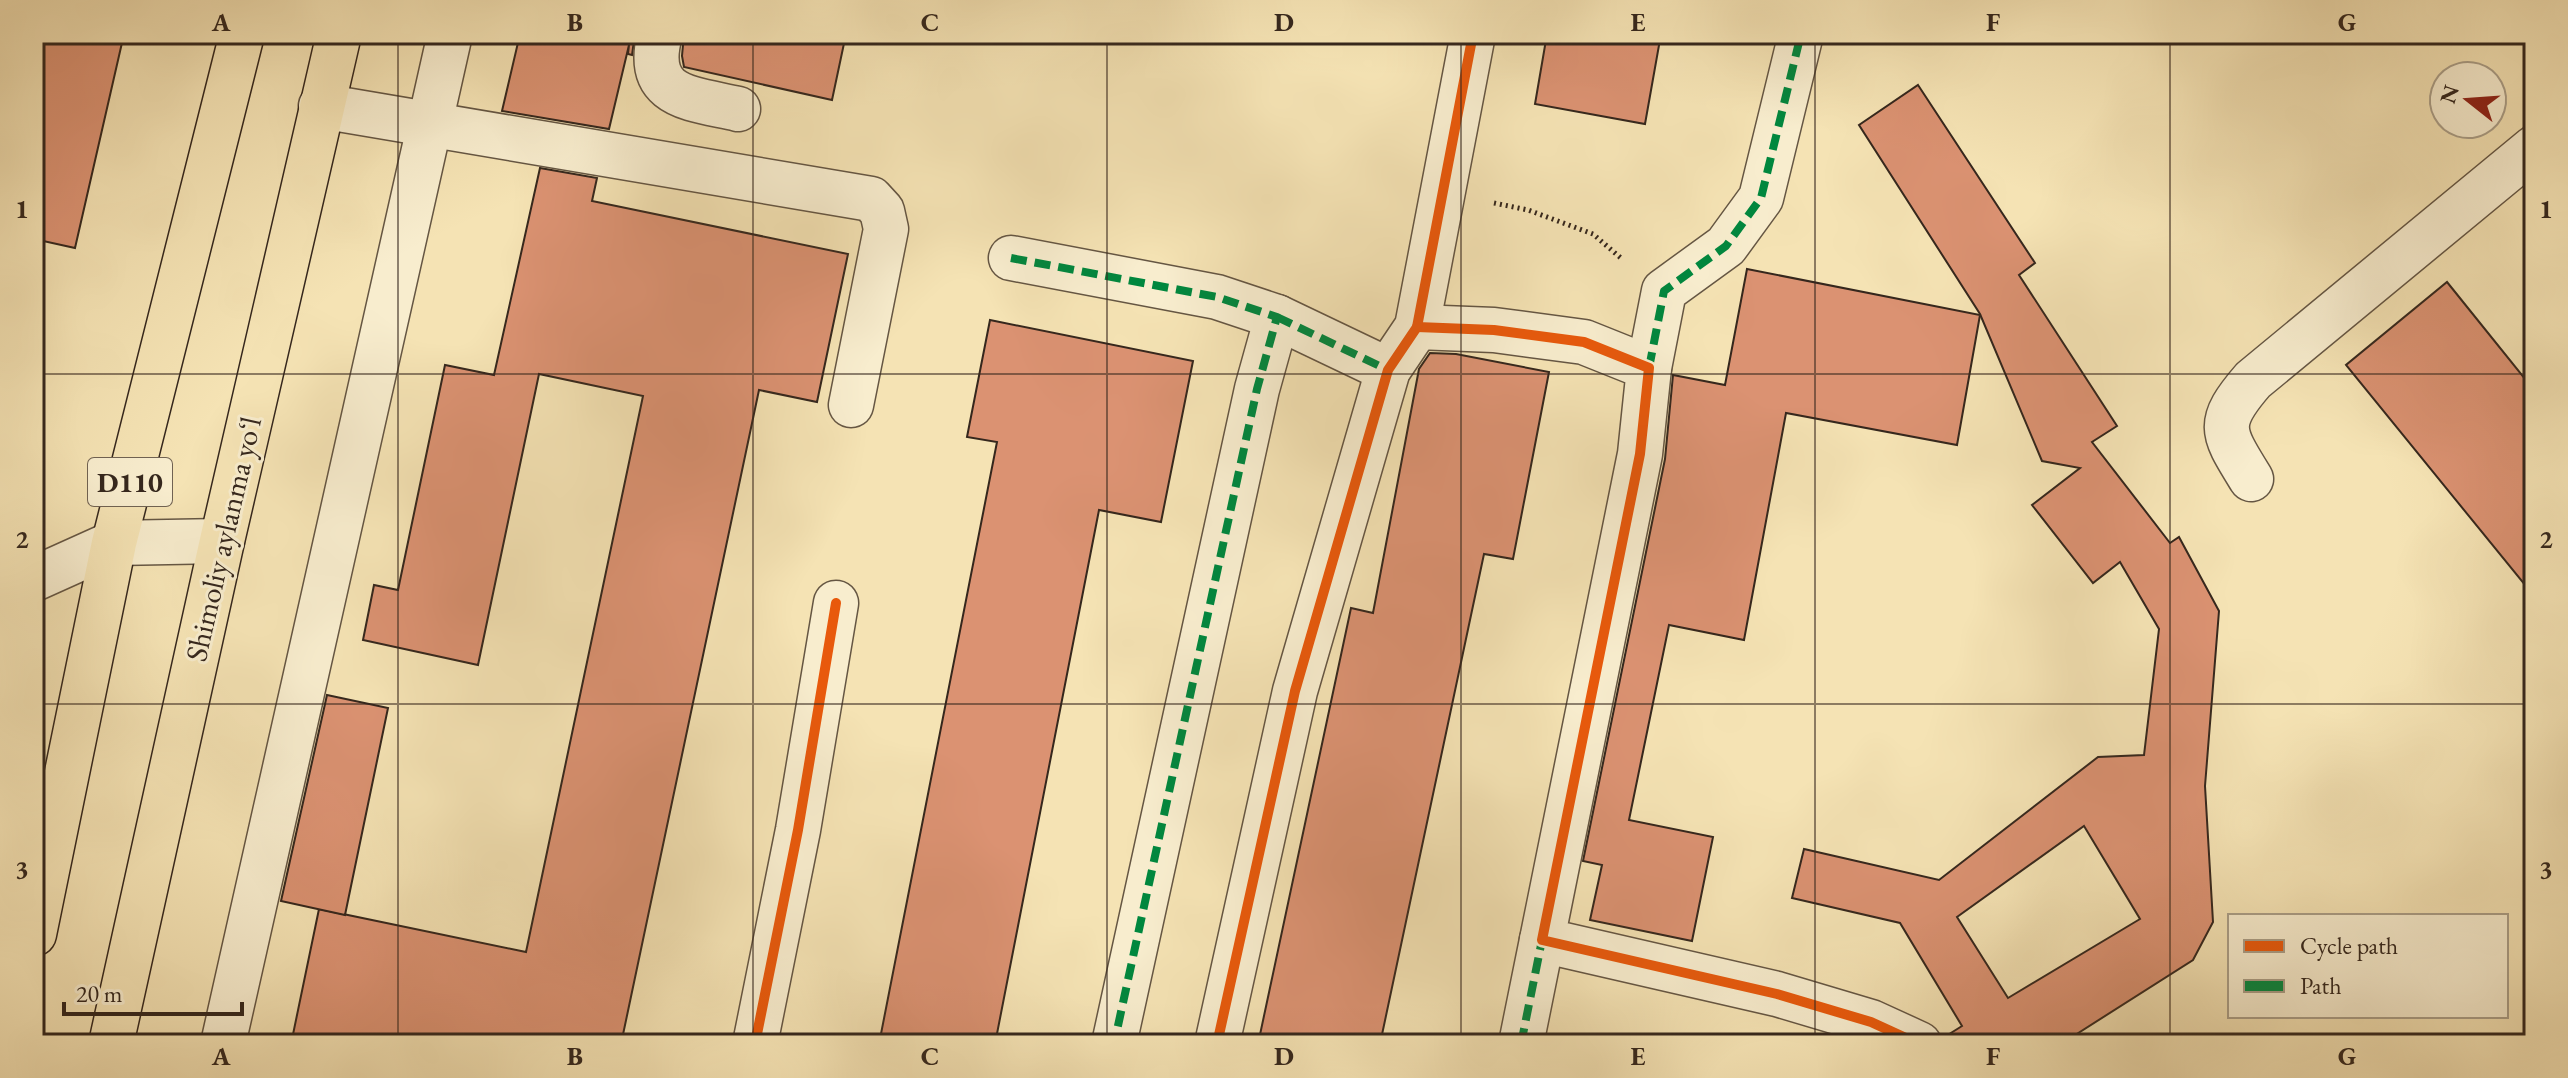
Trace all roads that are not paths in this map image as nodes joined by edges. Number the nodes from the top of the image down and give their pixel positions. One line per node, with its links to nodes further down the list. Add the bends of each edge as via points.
1 (242, 34): 19 (main road, D110)
2 (339, 34): 7 (main road, Shimoliy aylanma yoʻl)
3 (450, 34): 9 (street)
4 (660, 34): 8 (street, via 655,53 665,87)
5 (1473, 34): 13 (street)
6 (1801, 34): 14 (street, via 1761,198 1726,246 1664,291)
7 (321, 106): 9 (street); 18 (main road, Shimoliy aylanma yoʻl)
8 (738, 109)
9 (431, 125): 16 (street, via 871,199 882,211 886,229); 25 (street)
10 (2534, 148): 17 (street, via 2246,388 2226,425 2231,446)
11 (1011, 258): 12 (street, via 1217,297)
12 (1277, 317): 15 (street); 27 (street)
13 (1417, 327): 14 (street, via 1584,342); 15 (street)
14 (1649, 368): 23 (street, via 1640,454)
15 (1388, 370): 28 (street, via 1295,691)
16 (851, 405)
17 (2251, 479)
18 (222, 541): 19 (street); 24 (main road, Shimoliy aylanma yoʻl)
19 (114, 543): 20 (street); 22 (main road, D110)
20 (34, 579)
21 (836, 603): 26 (street)
22 (34, 934)
23 (1542, 940): 29 (street); 30 (street, via 1777,994 1871,1022)
24 (111, 1044)
25 (223, 1044)
26 (755, 1044)
27 (1114, 1044)
28 (1217, 1044)
29 (1521, 1044)
30 (1919, 1044)

